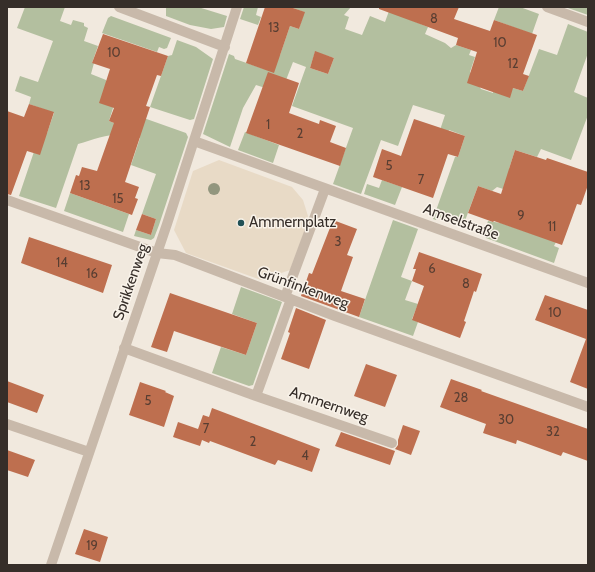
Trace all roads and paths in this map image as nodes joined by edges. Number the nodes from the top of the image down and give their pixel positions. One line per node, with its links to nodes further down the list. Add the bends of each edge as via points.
1 (119, 7): 5 (street)
2 (237, 7): 5 (street, Sprikkenweg)
3 (547, 7): 4 (street)
4 (588, 22)
5 (225, 47): 6 (street, Sprikkenweg)
6 (194, 141): 7 (street); 9 (street, Sprikkenweg)
7 (325, 189): 10 (street, Amselstraße); 11 (street)
8 (7, 200): 9 (street, Grünfinkenweg)
9 (157, 253): 11 (street, Grünfinkenweg, via 175,255); 12 (street, Sprikkenweg)
10 (588, 283)
11 (288, 298): 13 (street); 14 (street, Grünfinkenweg)
12 (124, 348): 13 (street); 17 (street, Sprikkenweg)
13 (256, 396): 16 (street, Ammernweg)
14 (588, 407)
15 (7, 424): 17 (street)
16 (392, 443)
17 (89, 452): 18 (street, Sprikkenweg)
18 (51, 565)

